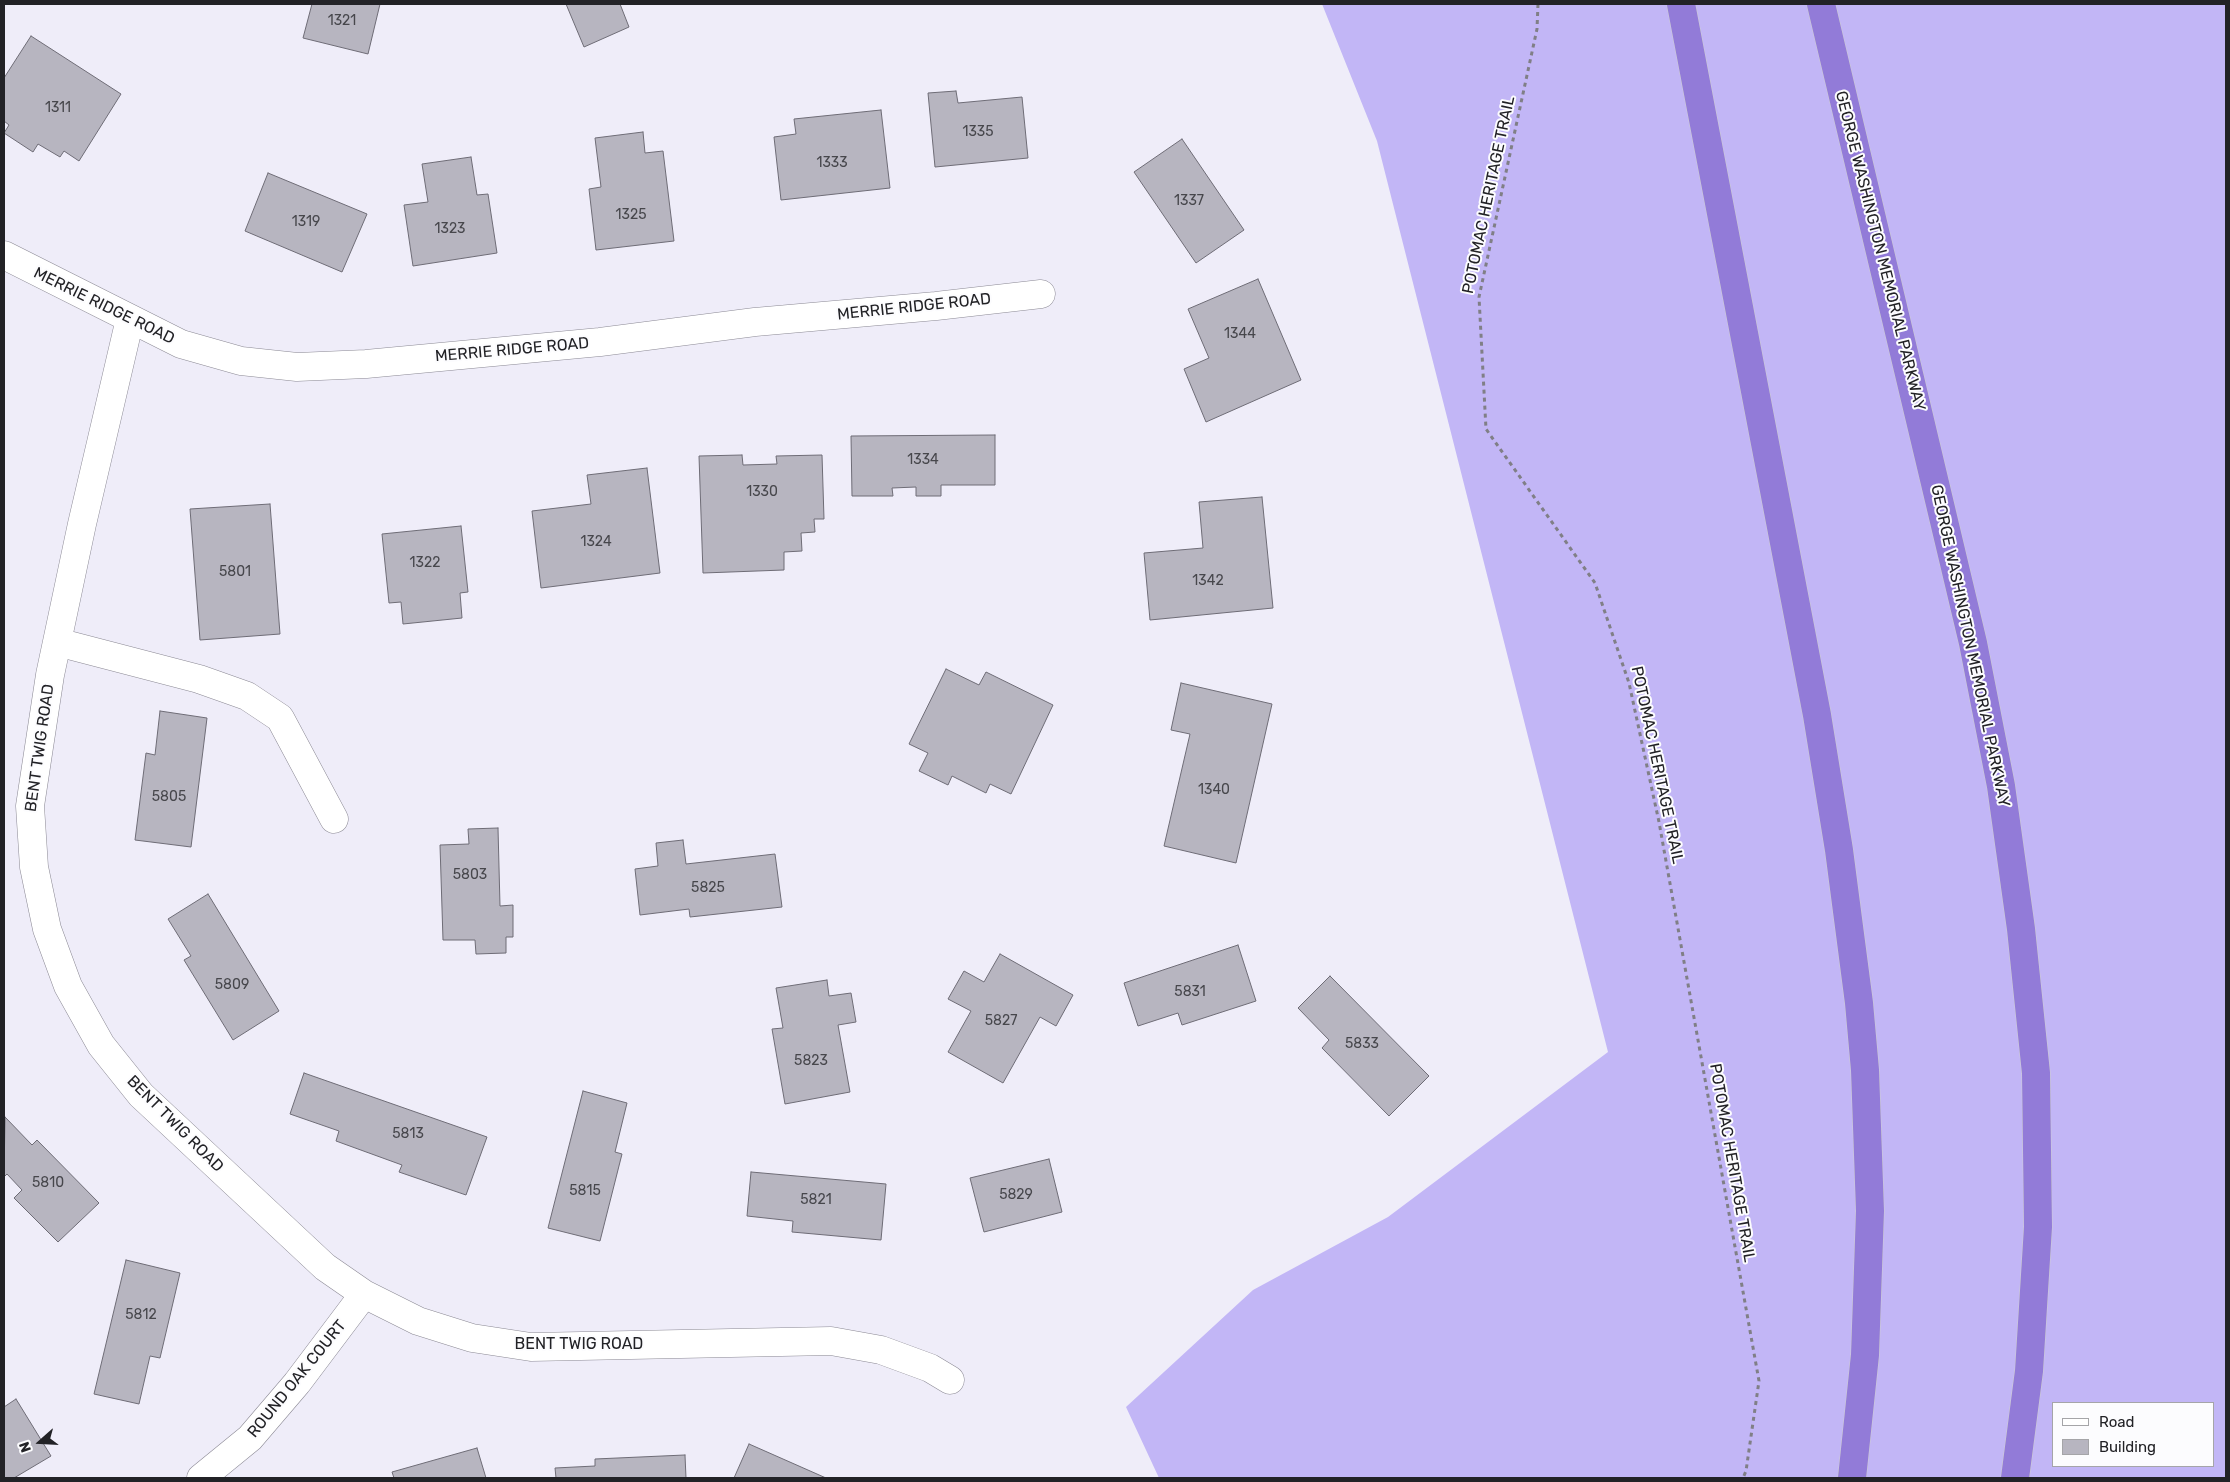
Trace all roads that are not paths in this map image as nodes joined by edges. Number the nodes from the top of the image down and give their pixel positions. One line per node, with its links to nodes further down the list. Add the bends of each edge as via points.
1 (1681, 4): 11 (highway, via 1818,725 1839,850 1859,1003 1867,1107 1870,1220 1865,1355)
2 (1820, 4): 12 (highway, GEORGE WASHINGTON MEMORIAL PARKWAY, via 1973,643 2001,786 2021,929 2036,1072 2038,1227 2029,1371)
3 (4, 256): 5 (street, MERRIE RIDGE ROAD)
4 (1041, 294): 5 (street, MERRIE RIDGE ROAD, via 755,322 590,343 366,364 297,367 241,361 181,344)
5 (130, 319): 6 (street, BENT TWIG ROAD)
6 (57, 642): 7 (street, via 199,679 247,696 280,718); 8 (street, BENT TWIG ROAD, via 30,806 34,867 47,929 68,986 101,1045 141,1095 325,1266)
7 (334, 819)
8 (364, 1294): 9 (street, BENT TWIG ROAD, via 418,1321 472,1338 531,1347 831,1341 881,1350 930,1368); 10 (street, ROUND OAK COURT, via 297,1383 250,1438)
9 (950, 1380)
10 (201, 1478)
11 (1852, 1478)
12 (2015, 1478)

